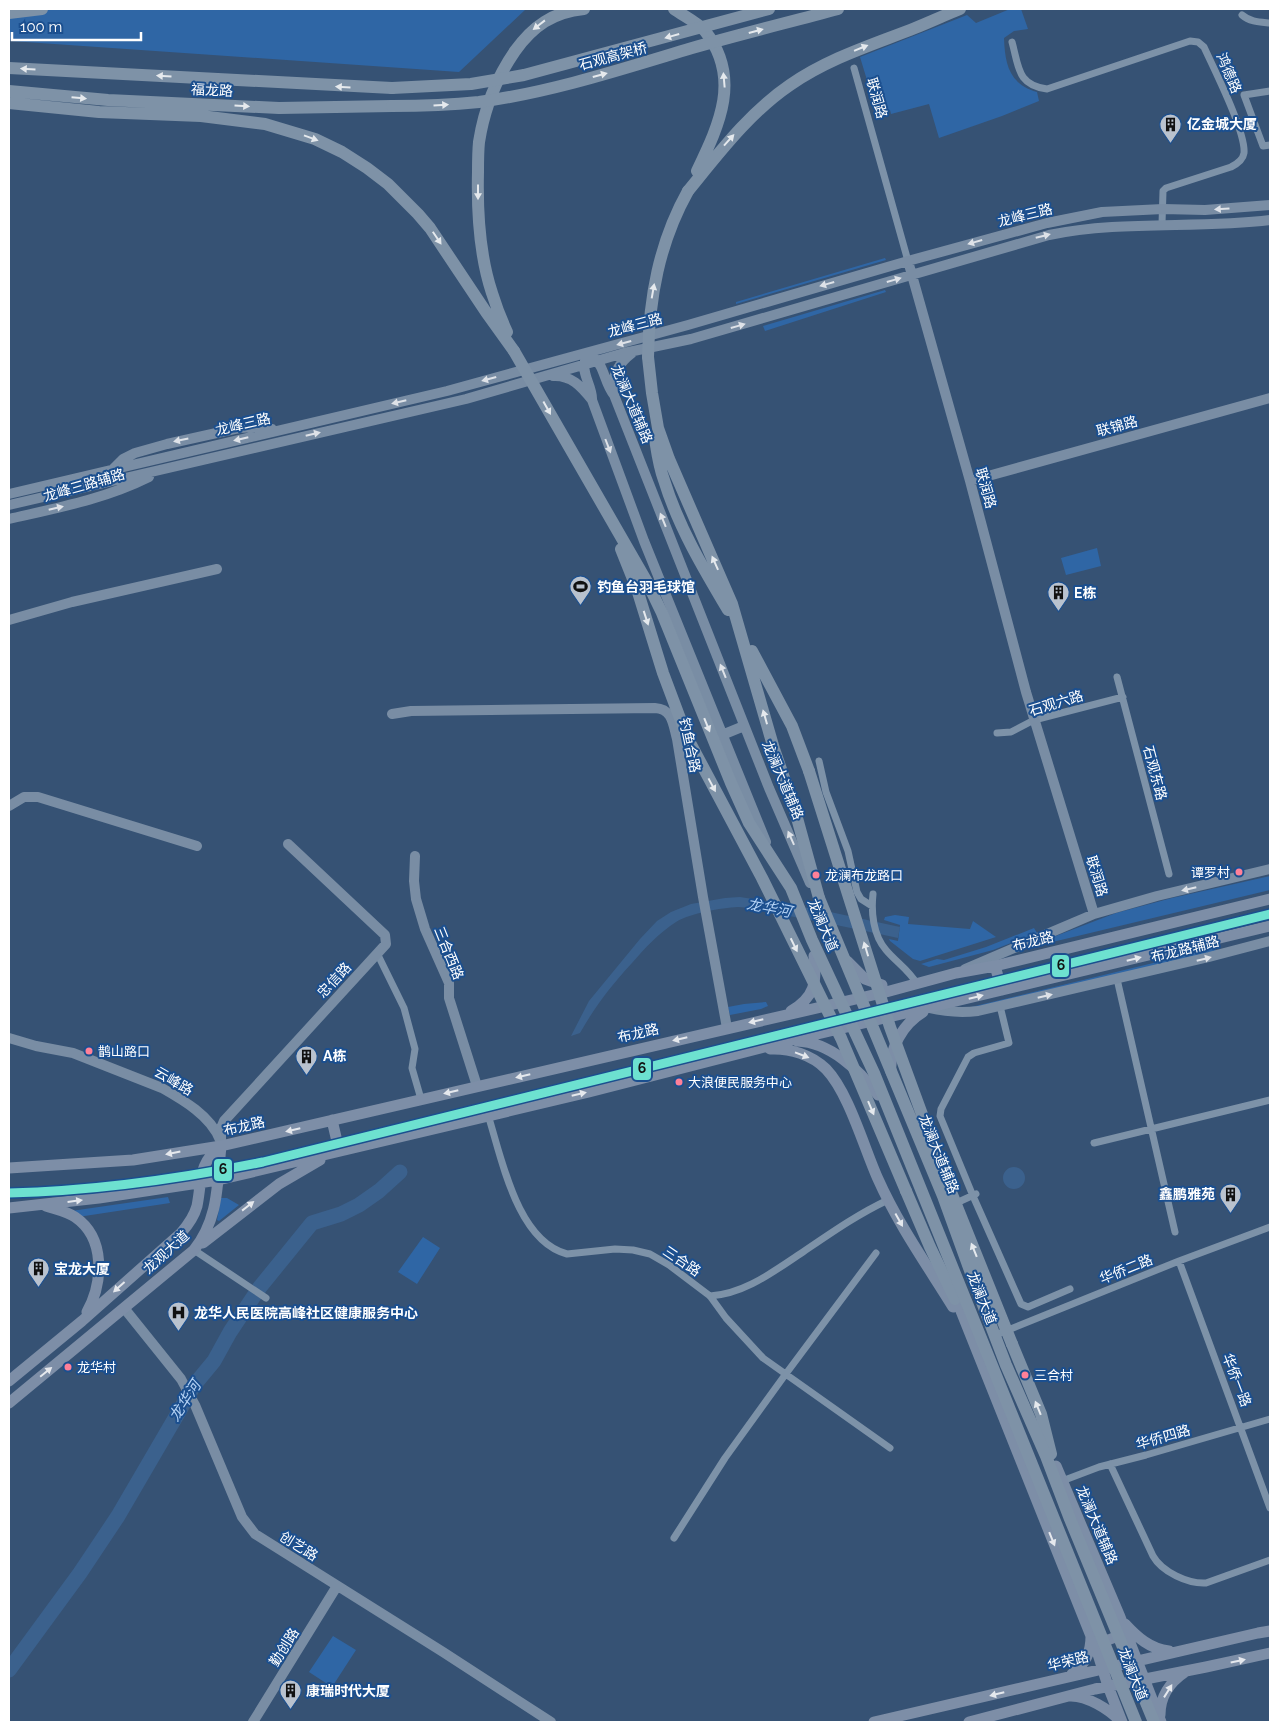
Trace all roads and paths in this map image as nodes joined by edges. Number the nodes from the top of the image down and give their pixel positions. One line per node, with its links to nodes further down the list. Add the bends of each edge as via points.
1 (42, 9): 7 (highway)
2 (584, 9): 26 (highway, one-way to 26, via 560,13 541,23 523,40 507,62 484,119 479,144 479,228 491,292)
3 (674, 9): 19 (highway, one-way to 3, bridge, via 721,116 724,77 720,60 704,30)
4 (769, 9): 13 (highway, 石观高架桥, one-way to 13, bridge, via 524,75 471,84)
5 (838, 9): 17 (highway, 石观高架桥, one-way to 5, bridge, via 479,102 551,88)
6 (960, 9): 19 (highway, one-way to 6, via 744,124 790,85 849,53)
7 (9, 13)
8 (1242, 15): 9 (street, via 1246,19)
9 (1270, 23)
10 (1012, 42): 21 (street, 鸿德路, via 1024,80 1047,90 1190,41 1198,42 1204,48 1240,130 1244,153 1232,167 1166,188 1163,191)
11 (9, 68): 13 (highway, 福龙路, one-way to 11)
12 (854, 68): 24 (street, 联润路)
13 (392, 88)
14 (9, 91): 17 (highway, 福龙路, one-way to 17, via 108,100 279,108)
15 (1270, 91): 18 (street, via 1244,95 1263,146)
16 (9, 103): 26 (highway, one-way to 26, via 265,124 315,139 342,152 388,184 418,214)
17 (392, 106)
18 (1270, 145)
19 (688, 191): 29 (highway, one-way to 19, bridge, via 649,318 659,261)
20 (1270, 205): 21 (main road, 龙峰三路, one-way to 21, via 1205,210)
21 (1163, 209): 23 (street, 鸿德路); 24 (main road, 龙峰三路, one-way to 24, via 1085,215)
22 (1270, 220): 23 (main road, 龙峰三路)
23 (1162, 224): 25 (main road, 龙峰三路, one-way to 23, via 1057,233 1106,226)
24 (908, 261): 25 (main road, 联润路); 28 (main road, 龙峰三路, one-way to 28)
25 (912, 275): 27 (main road, 龙峰三路, one-way to 25, via 691,340); 37 (main road, 联润路)
26 (514, 351): 40 (highway, one-way to 40, bridge)
27 (635, 351): 30 (main road, 龙峰三路); 33 (main road, via 616,370 612,381)
28 (587, 353): 30 (main road, 龙澜大道辅路); 31 (main road); 38 (main road, 龙峰三路, one-way to 38, via 447,391)
29 (648, 357): 60 (highway, 龙澜大道, one-way to 29, via 794,807 732,604 658,428); 127 (highway, one-way to 29, bridge, via 1041,1414 945,1177 890,1027 795,733 765,673 691,545 671,500 650,416)
30 (599, 362): 31 (main road, 龙峰三路); 33 (main road, 龙澜大道辅路)
31 (584, 366): 32 (main road, 龙峰三路); 35 (main road)
32 (544, 377): 35 (main road, via 572,379); 36 (main road, 龙峰三路, one-way to 32)
33 (614, 395): 48 (main road, 龙澜大道辅路, one-way to 33)
34 (1270, 398): 37 (main road, 联锦路)
35 (592, 400): 50 (main road, one-way to 50, via 644,541)
36 (163, 469): 39 (main road, 龙峰三路); 41 (main road, 龙峰三路辅路, one-way to 36, via 115,492)
37 (970, 481): 47 (main road, 联润路)
38 (9, 494)
39 (9, 504)
40 (604, 507): 58 (highway, 龙澜大道, one-way to 58, bridge, via 648,582 730,783 749,823); 114 (highway, one-way to 114, bridge, via 637,589 663,674 687,736 762,878 840,1038 930,1247)
41 (9, 519)
42 (217, 569): 43 (main road)
43 (9, 620)
44 (1117, 677): 45 (street, 石观东路)
45 (1123, 697): 47 (street, 石观六路); 57 (street, 石观东路)
46 (392, 714): 83 (main road, 钓鱼合路, via 411,711 655,708 669,713 677,739)
47 (1034, 720): 49 (street, 石观六路, via 1010,732); 63 (main road, 联润路)
48 (744, 726): 50 (main road); 60 (main road, 龙澜大道辅路, one-way to 48)
49 (998, 733)
50 (722, 735): 58 (main road)
51 (819, 761): 62 (street, via 828,800 848,851 857,892)
52 (9, 806): 54 (main road, via 24,797 38,797)
53 (288, 844): 69 (main road, via 385,935 386,944)
54 (197, 846)
55 (415, 856): 88 (main road, 三合西路, via 414,881 421,918 449,984 450,998)
56 (1270, 869): 63 (main road, one-way to 63)
57 (1169, 874)
58 (789, 890): 70 (main road); 152 (highway, 龙澜大道, bridge, via 874,1072)
59 (873, 894): 62 (street)
60 (818, 898): 68 (main road, 龙澜大道辅路, bridge); 146 (highway, 龙澜大道, bridge, via 940,1188 1006,1365)
61 (1270, 899): 71 (main road, 布龙路)
62 (872, 906): 74 (street, via 878,937 886,950 912,976)
63 (1094, 914): 72 (main road)
64 (1270, 926): 66 (main road)
65 (1270, 934): 66 (main road)
66 (1222, 937): 75 (main road, one-way to 66)
67 (1270, 941): 73 (main road, 布龙路辅路, one-way to 67)
68 (835, 944): 74 (main road, via 866,979 877,984); 76 (main road, 龙澜大道辅路)
69 (378, 953): 90 (street, via 404,1008 416,1050 412,1068); 96 (main road, 忠信路, via 224,1121)
70 (814, 956): 77 (main road); 80 (main road, via 813,988 808,998)
71 (995, 966): 72 (main road, 布龙路); 75 (main road)
72 (956, 973): 74 (main road, 布龙路)
73 (1117, 979): 78 (main road, 布龙路辅路, one-way to 73); 94 (street)
74 (912, 985): 76 (main road, 布龙路)
75 (1002, 990): 79 (main road, one-way to 75)
76 (858, 997): 77 (main road, 布龙路); 81 (main road, 龙澜大道辅路)
77 (835, 1003): 80 (main road, 布龙路); 82 (main road)
78 (1000, 1006): 79 (main road, 布龙路辅路, via 961,1012); 101 (street, via 1009,1043 971,1054 940,1112)
79 (929, 1008): 81 (main road); 87 (main road, via 916,1016 899,1036 890,1062)
80 (785, 1014): 83 (main road, 布龙路, one-way to 83)
81 (869, 1022): 82 (main road); 87 (main road, 龙澜大道辅路)
82 (847, 1027): 85 (main road); 89 (main road)
83 (727, 1028): 88 (main road, 布龙路, one-way to 88)
84 (9, 1038): 96 (main road, 云峰路, via 73,1053 162,1088 208,1120)
85 (788, 1041): 86 (main road); 89 (main road, via 810,1042 840,1057 866,1079)
86 (754, 1050): 92 (main road, one-way to 86); 102 (main road, one-way to 102, via 797,1052 818,1062 835,1080)
87 (892, 1078): 105 (main road, 龙澜大道辅路)
88 (477, 1086): 90 (main road, 布龙路, one-way to 90)
89 (878, 1095): 114 (main road)
90 (421, 1099): 93 (main road, 布龙路)
91 (1270, 1100): 94 (street)
92 (488, 1115): 97 (main road); 112 (street, 三合路, via 519,1208 527,1224 552,1247 567,1254 615,1249 650,1254)
93 (332, 1120): 96 (main road, 布龙路, one-way to 96); 97 (main road)
94 (1151, 1129): 95 (street); 107 (street)
95 (1094, 1143)
96 (222, 1146): 98 (main road, 布龙路, one-way to 98, via 133,1160); 99 (main road, 龙观大道); 100 (main road, 龙观大道, via 208,1160)
97 (339, 1150): 99 (main road); 108 (main road, one-way to 97, via 279,1184)
98 (9, 1168)
99 (218, 1180): 100 (main road); 108 (main road, 龙观大道, via 209,1226)
100 (199, 1184): 103 (main road, one-way to 100); 116 (main road, 龙观大道, one-way to 116, via 195,1212 181,1233)
101 (975, 1195): 105 (street); 111 (street, via 1021,1304 1028,1307)
102 (888, 1200): 112 (street, via 744,1289 724,1296); 118 (main road, one-way to 118)
103 (42, 1205): 104 (main road); 116 (main road, via 67,1212 78,1219 90,1233 96,1248 98,1283)
104 (9, 1208)
105 (944, 1208): 117 (main road, 龙澜大道辅路)
106 (1270, 1227): 110 (street, 华侨二路)
107 (1175, 1232)
108 (194, 1250): 113 (street); 115 (main road, 龙观大道)
109 (876, 1253): 121 (street)
110 (1179, 1261): 117 (street, 华侨二路); 125 (street, 华侨一路)
111 (1070, 1289)
112 (710, 1296): 121 (street, 三合路, via 753,1348)
113 (265, 1298)
114 (956, 1299): 118 (main road)
115 (124, 1308): 123 (main road, 龙观大道, one-way to 115); 133 (main road, 创艺路, via 185,1386 247,1525 263,1539)
116 (82, 1321): 122 (main road, 龙观大道)
117 (992, 1333): 118 (main road); 119 (main road, 龙澜大道辅路)
118 (972, 1337): 120 (main road)
119 (997, 1348): 120 (main road); 127 (main road, 龙澜大道辅路, via 1027,1415)
120 (979, 1355): 136 (main road, one-way to 136)
121 (785, 1375): 126 (street, 三合路); 131 (street, via 725,1458)
122 (9, 1381)
123 (9, 1403)
124 (1270, 1419): 125 (street, 华侨四路)
125 (1241, 1426): 128 (street, 华侨四路); 130 (street, 华侨一路)
126 (890, 1448)
127 (1051, 1454): 129 (main road, 龙澜大道辅路)
128 (1110, 1464): 129 (street, 华侨四路); 132 (street, via 1153,1556 1163,1568 1189,1581 1206,1583)
129 (1062, 1481): 134 (main road, 龙澜大道辅路)
130 (1270, 1508)
131 (674, 1538)
132 (1270, 1560)
133 (337, 1586): 147 (main road, 勤创路); 148 (main road, 创艺路)
134 (1121, 1621): 136 (main road, via 1121,1631 1111,1640 1097,1640); 137 (main road, via 1144,1643); 139 (main road, 龙澜大道辅路)
135 (1270, 1631): 137 (main road, 华荣路)
136 (1091, 1636): 140 (main road); 142 (main road, via 1086,1659)
137 (1176, 1652): 139 (main road, 华荣路)
138 (1270, 1653): 141 (main road, one-way to 138)
139 (1137, 1660): 140 (main road, 华荣路); 143 (main road, 龙澜大道辅路)
140 (1103, 1668): 142 (main road, 华荣路); 144 (main road)
141 (1189, 1670): 143 (main road); 146 (main road, one-way to 141, via 1166,1692 1177,1678)
142 (1068, 1676): 149 (main road, 华荣路, one-way to 149)
143 (1145, 1679): 144 (main road); 146 (main road, 龙澜大道辅路)
144 (1108, 1686): 145 (main road); 151 (main road)
145 (1066, 1696): 150 (main road); 151 (main road, via 1088,1700)
146 (1157, 1721): 153 (main road)
147 (253, 1722)
148 (551, 1722)
149 (874, 1722)
150 (969, 1722)
151 (1121, 1722)
152 (1136, 1722)
153 (1141, 1722)

